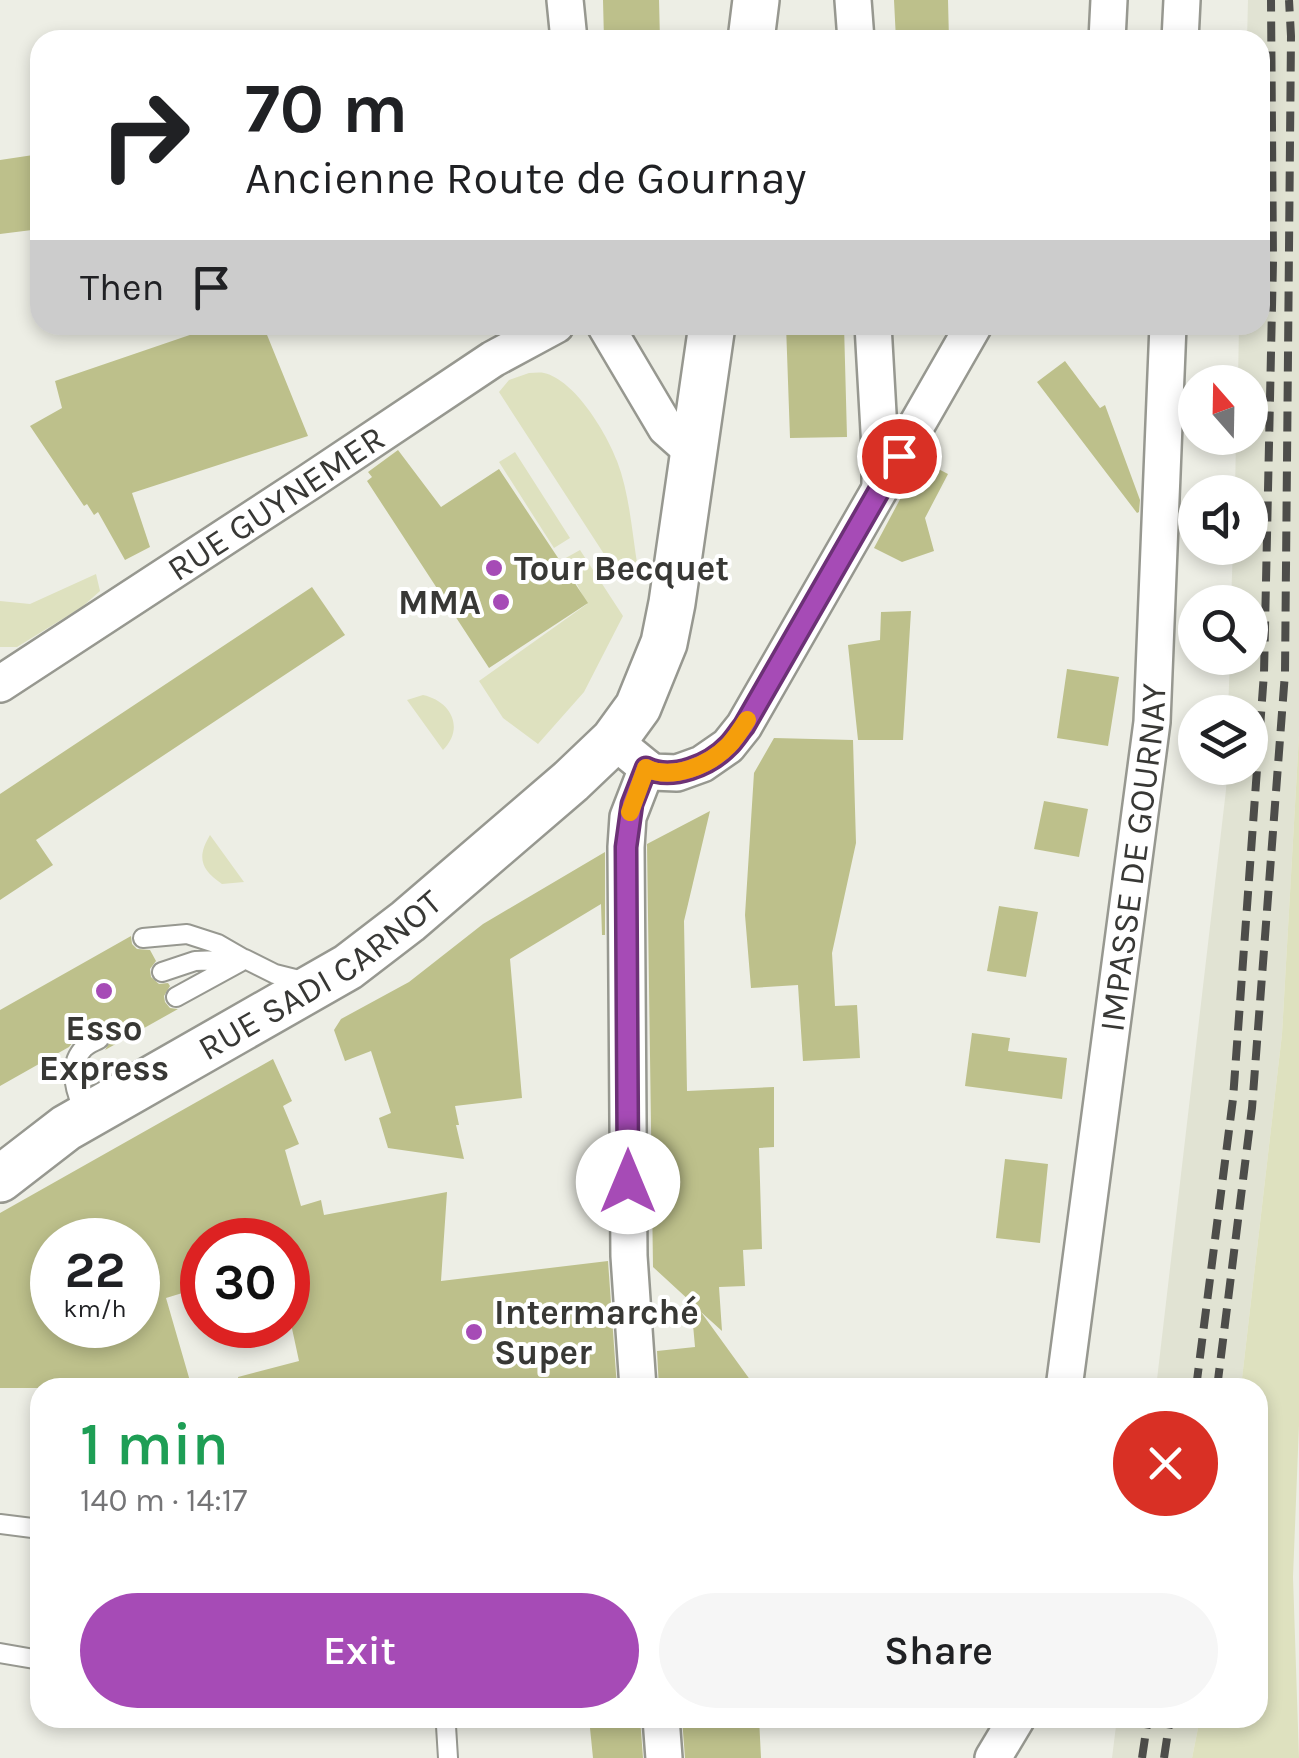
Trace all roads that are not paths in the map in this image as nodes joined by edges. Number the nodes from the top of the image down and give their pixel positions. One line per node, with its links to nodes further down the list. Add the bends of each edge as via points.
1 (565, 0): 6 (street)
2 (756, 0): 7 (street)
3 (853, 0): 8 (street)
4 (1109, 0): 9 (street)
5 (1182, 0): 10 (street)
6 (568, 30)
7 (752, 30)
8 (855, 30)
9 (1108, 30)
10 (1180, 30)
11 (537, 335): 19 (street, RUE GUYNEMER)
12 (610, 335): 17 (street, via 666,428)
13 (711, 335): 17 (street, RUE SADI CARNOT)
14 (872, 335): 18 (street)
15 (968, 335): 18 (street)
16 (1168, 335): 31 (street, IMPASSE DE GOURNAY, via 1152,722)
17 (693, 452): 20 (street, RUE SADI CARNOT, via 664,643 638,707)
18 (880, 489): 20 (street, via 728,746 678,772 652,772)
19 (0, 684)
20 (630, 754): 24 (street, RUE SADI CARNOT, via 571,782 408,920); 30 (street, via 629,1256)
21 (148, 945): 22 (lane, via 187,934)
22 (244, 959): 23 (lane, via 196,961); 24 (lane, via 275,974); 25 (lane)
23 (162, 972)
24 (322, 982): 27 (street, RUE SADI CARNOT)
25 (176, 997)
26 (99, 1039): 27 (lane, via 80,1045)
27 (77, 1122): 28 (street); 29 (street, RUE SADI CARNOT)
28 (0, 1151)
29 (0, 1179)
30 (637, 1378)
31 (1065, 1378)
32 (0, 1524): 33 (lane)
33 (30, 1528)
34 (0, 1654): 35 (lane)
35 (30, 1658)
36 (446, 1728): 39 (lane)
37 (662, 1728): 40 (street)
38 (1010, 1728): 41 (street)
39 (448, 1758)
40 (664, 1758)
41 (993, 1758)

